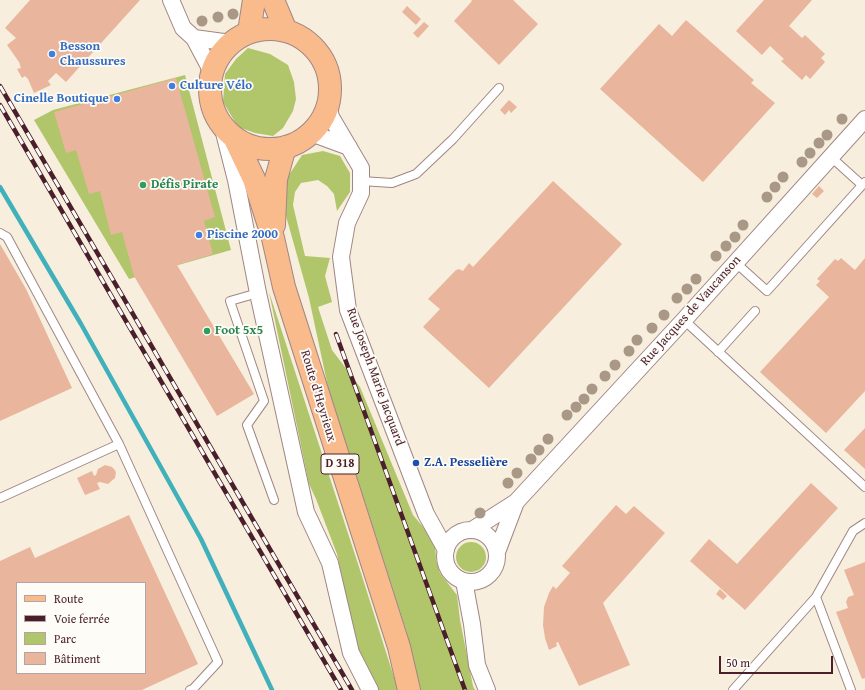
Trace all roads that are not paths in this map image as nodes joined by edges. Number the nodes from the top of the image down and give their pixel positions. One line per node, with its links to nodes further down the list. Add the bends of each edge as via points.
1 (171, 0): 5 (street, via 183,28)
2 (254, 0): 6 (main road)
3 (273, 0): 4 (main road)
4 (286, 31): 6 (main road, via 267,29); 9 (main road, via 303,39 317,51 326,68 330,86)
5 (194, 38): 6 (street); 7 (street)
6 (240, 38): 7 (main road, via 219,56)
7 (212, 72): 11 (main road, via 210,90 213,108)
8 (499, 88): 16 (lane, via 453,139 416,174 392,183)
9 (328, 104): 12 (main road, via 322,120); 14 (street, Rue Joseph Marie Jacquard, via 331,117)
10 (865, 119): 15 (street, Rue Jacques de Vaucanson)
11 (228, 131): 13 (main road, via 250,145 268,149); 19 (main road, Route d'Heyrieux / D 318, via 254,179); 21 (street)
12 (311, 133): 13 (main road); 14 (street)
13 (285, 147): 19 (main road, Route d'Heyrieux / D 318, via 276,180)
14 (349, 147): 16 (street, Rue Joseph Marie Jacquard, via 361,168)
15 (831, 157): 17 (lane); 20 (street, Rue Jacques de Vaucanson)
16 (361, 181): 30 (street, Rue Joseph Marie Jacquard, via 361,193 347,223 341,257 348,310)
17 (864, 183): 20 (lane, via 767,291)
18 (0, 233): 25 (lane, via 7,237)
19 (273, 238): 41 (main road, Route d'Heyrieux / D 318, via 284,287 399,647)
20 (736, 263): 23 (street, Rue Jacques de Vaucanson)
21 (258, 293): 28 (lane, via 230,301 264,401 248,425); 40 (street, via 306,512 330,563 351,653)
22 (755, 310): 24 (lane)
23 (684, 320): 24 (lane); 29 (street, Rue Jacques de Vaucanson)
24 (718, 352): 26 (lane)
25 (119, 444): 27 (lane); 39 (lane, via 218,662)
26 (865, 487)
27 (0, 498)
28 (274, 500)
29 (516, 502): 32 (street, Rue Jacques de Vaucanson); 34 (street, Rue Jacques de Vaucanson)
30 (426, 514): 32 (street); 33 (street, Rue Joseph Marie Jacquard)
31 (865, 524): 37 (lane, via 853,531)
32 (465, 532): 33 (street, via 452,538); 34 (street, via 481,532 488,536)
33 (446, 550): 36 (street, via 447,566 457,578)
34 (497, 552): 35 (street, via 494,569)
35 (481, 580): 36 (street); 38 (street)
36 (464, 581): 38 (street)
37 (816, 597): 43 (lane); 44 (lane)
38 (472, 624): 42 (street, via 477,666)
39 (190, 690)
40 (370, 690)
41 (409, 690)
42 (487, 690)
43 (733, 690)
44 (851, 690)

